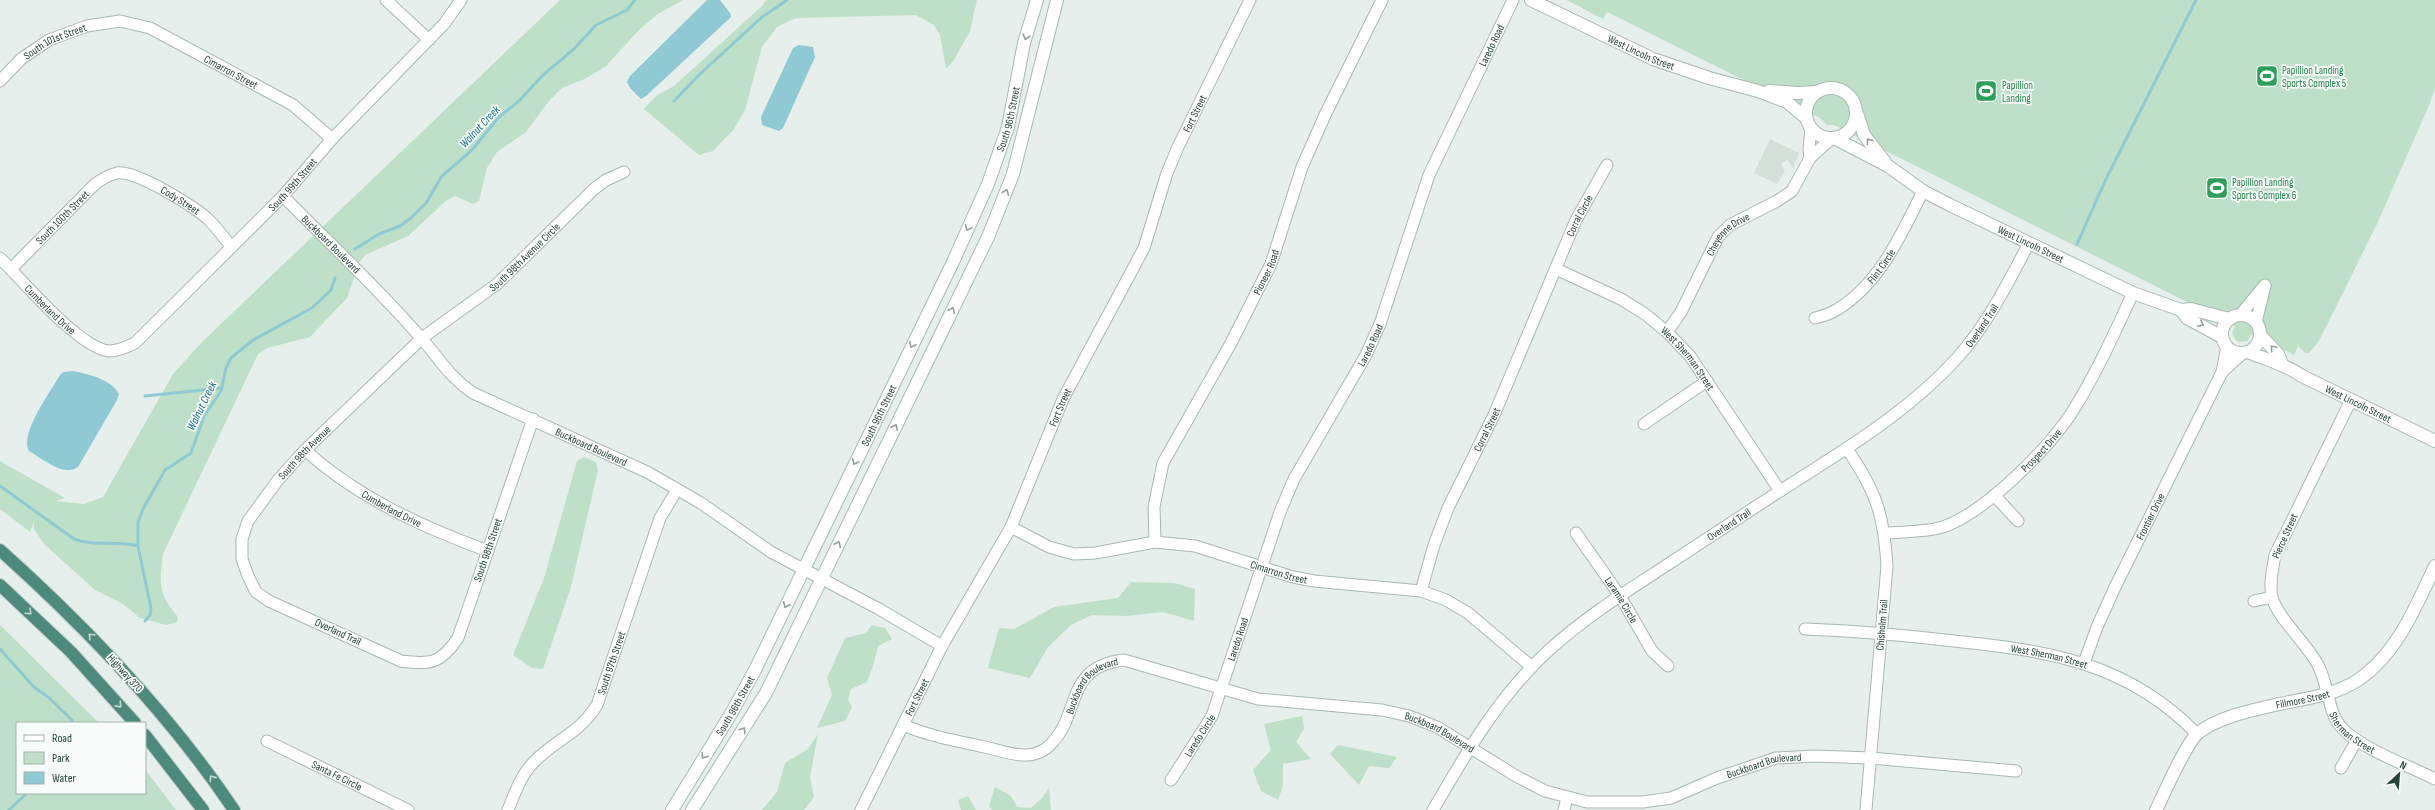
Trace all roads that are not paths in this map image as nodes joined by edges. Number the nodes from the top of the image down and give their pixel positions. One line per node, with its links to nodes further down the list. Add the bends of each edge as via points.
1 (386, 0): 10 (street)
2 (462, 0): 10 (street, South 99th Street)
3 (1037, 0): 62 (street, South 96th Street, one-way to 62, via 1024,43 1008,127 988,184 953,262)
4 (1056, 0): 63 (street, South 96th Street, one-way to 4, via 988,237 1013,174)
5 (1250, 0): 54 (street, Fort Street, via 1178,147 1167,173 1144,248 1063,399)
6 (1382, 0): 57 (street, Pioneer Road, via 1302,167 1271,264 1238,330 1163,463 1154,507)
7 (1513, 0): 60 (street, Laredo Road, via 1429,176 1380,324 1366,355 1294,480)
8 (1531, 0): 12 (street, West Lincoln Street, via 1654,59)
9 (120, 21): 11 (street, South 101st Street, via 88,26 49,40 21,59); 17 (street, Cimarron Street, via 150,28 293,105)
10 (429, 40): 17 (street, South 99th Street)
11 (0, 81)
12 (1758, 91): 13 (street, West Lincoln Street); 15 (street, West Lincoln Street, via 1787,102)
13 (1817, 92): 14 (street, via 1828,88 1840,89 1849,96); 15 (street, via 1806,106)
14 (1857, 112): 16 (street, via 1849,130); 20 (street, West Lincoln Street, one-way to 14, via 1864,134)
15 (1808, 123): 16 (street, via 1820,136); 18 (street, Cheyenne Drive)
16 (1833, 138): 18 (street, Cheyenne Drive); 20 (street, West Lincoln Street)
17 (332, 139): 24 (street, South 99th Street)
18 (1810, 158): 35 (street, Cheyenne Drive, via 1792,191 1777,202 1730,225 1718,236 1681,312)
19 (1607, 165): 29 (street, Corral Circle, via 1576,220)
20 (1888, 166): 23 (street, West Lincoln Street)
21 (624, 172): 37 (street, South 98th Avenue Circle, via 594,189 497,284)
22 (118, 173): 26 (street, Cody Street, via 140,178 185,203 208,219); 28 (street, South 100th Street, via 95,184)
23 (1923, 191): 25 (street, West Lincoln Street); 33 (street, Flint Circle, via 1890,254 1873,277 1838,310)
24 (282, 196): 26 (street, South 99th Street); 37 (street, Buckboard Boulevard)
25 (2029, 243): 30 (street, West Lincoln Street); 48 (street, Overland Trail, via 2004,292 1958,357 1927,388)
26 (231, 246): 39 (street, South 99th Street, via 135,343 122,349)
27 (0, 258): 28 (street, Cumberland Drive)
28 (11, 269): 39 (street, Cumberland Drive, via 59,318 87,342)
29 (1556, 269): 35 (street, West Sherman Street, via 1621,299); 65 (street, Corral Street, via 1494,415 1448,508)
30 (2133, 293): 31 (street, West Lincoln Street); 52 (street, Prospect Drive, via 2112,341 2074,411 2049,442)
31 (2181, 310): 32 (street, West Lincoln Street, via 2191,309); 38 (street, West Lincoln Street, one-way to 38, via 2187,318)
32 (2235, 317): 34 (street, via 2249,317); 34 (street, via 2265,285); 38 (street, via 2223,328)
33 (1816, 318)
34 (2256, 322): 36 (street)
35 (1668, 332): 43 (street, West Sherman Street, via 1690,356)
36 (2260, 335): 40 (street, via 2256,345); 41 (street, one-way to 36, via 2278,354)
37 (422, 338): 45 (street, Buckboard Boulevard, via 459,384 473,393); 49 (street, South 98th Avenue)
38 (2224, 342): 40 (street, via 2232,351); 42 (street, Frontier Drive)
39 (109, 350)
40 (2245, 352): 41 (street, West Lincoln Street); 42 (street, Frontier Drive)
41 (2282, 364): 44 (street, West Lincoln Street)
42 (2222, 372): 74 (street, Frontier Drive, via 2116,585)
43 (1707, 381): 46 (street); 51 (street, West Sherman Street)
44 (2351, 400): 47 (street, West Lincoln Street); 68 (street, Pierce Street, via 2275,555)
45 (533, 419): 50 (street, Buckboard Boulevard, via 647,472); 59 (street, South 98th Street)
46 (1644, 424)
47 (2435, 441)
48 (1847, 449): 51 (street, Overland Trail); 56 (street, Chisholm Trail, via 1865,474 1876,498)
49 (305, 450): 59 (street, Cumberland Drive, via 331,473 366,497); 66 (street, South 98th Avenue, via 278,480 248,521 242,539 242,559)
50 (677, 490): 62 (street, Buckboard Boulevard, via 728,521 771,552); 95 (street, South 97th Street, via 660,518 597,705 578,729 535,760 523,777)
51 (1780, 491): 67 (street, Overland Trail)
52 (1994, 495): 53 (street); 56 (street, Prospect Drive, via 1955,522 1939,528)
53 (2018, 521)
54 (1011, 527): 57 (street, Cimarron Street, via 1049,546 1074,554 1095,553); 72 (street, Fort Street)
55 (1576, 533): 67 (street, Laramie Circle)
56 (1885, 533): 71 (street, Chisholm Trail, via 1886,566)
57 (1155, 542): 60 (street, Cimarron Street, via 1195,546)
58 (0, 550): 93 (highway, Highway 370, one-way to 58, via 203,766 103,648)
59 (488, 551): 73 (street, South 98th Street, via 458,638 446,655)
60 (1260, 566): 65 (street, Cimarron Street, via 1314,581); 77 (street, Laredo Road)
61 (2435, 566): 78 (street, Fillmore Street, via 2414,610 2390,650 2358,680)
62 (802, 569): 63 (street, Buckboard Boulevard); 96 (street, South 96th Street, one-way to 96, via 739,700)
63 (821, 579): 72 (street, Buckboard Boulevard); 97 (street, South 96th Street, one-way to 63, via 766,693)
64 (0, 585): 79 (highway, one-way to 79, via 71,652)
65 (1421, 591): 76 (street, Cimarron Street, via 1446,600 1468,613)
66 (256, 592): 73 (street, Overland Trail, via 269,601 401,661)
67 (1620, 596): 75 (street, Laramie Circle, via 1652,651); 76 (street, Overland Trail, via 1575,628)
68 (2272, 597): 69 (street); 78 (street, Pierce Street, via 2281,614 2305,642 2319,666)
69 (2254, 601)
70 (1805, 629): 71 (street, West Sherman Street)
71 (1881, 633): 74 (street, West Sherman Street, via 2016,647); 86 (street, Chisholm Trail)
72 (942, 646): 80 (street, Fort Street)
73 (424, 664)
74 (2084, 664): 81 (street, West Sherman Street, via 2138,687 2167,706)
75 (1668, 666)
76 (1532, 667): 85 (street, Overland Trail, via 1495,710)
77 (1222, 688): 80 (street, Buckboard Boulevard, via 1124,660 1109,662 1095,667 1087,675 1078,688 1060,732 1051,745 1040,752 1028,755 921,733); 85 (street, Buckboard Boulevard, via 1258,699 1382,710 1409,716 1438,727); 90 (street, Laredo Circle, via 1212,716)
78 (2328, 693): 81 (street, Fillmore Street, via 2253,710 2214,723); 83 (street, Sherman Street, via 2334,714 2343,729)
79 (134, 722)
80 (903, 725): 98 (street, Fort Street)
81 (2197, 734): 102 (street, Fillmore Street)
82 (146, 736): 92 (highway)
83 (2357, 740): 87 (street); 89 (street, Sherman Street)
84 (267, 741): 94 (street, Santa Fe Circle)
85 (1470, 747): 91 (street, Buckboard Boulevard, via 1516,776 1545,791); 99 (street, Overland Trail)
86 (1871, 758): 88 (street, Buckboard Boulevard); 91 (street, Buckboard Boulevard, via 1776,758 1724,775 1671,798 1643,802 1603,803); 101 (street, Chisholm Trail)
87 (2341, 768)
88 (2016, 771)
89 (2435, 779)
90 (1171, 780)
91 (1567, 798): 100 (street)
92 (203, 810)
93 (234, 810)
94 (408, 810)
95 (508, 810)
96 (672, 810)
97 (692, 810)
98 (861, 810)
99 (1433, 810)
100 (1564, 810)
101 (1866, 810)
102 (2156, 810)

